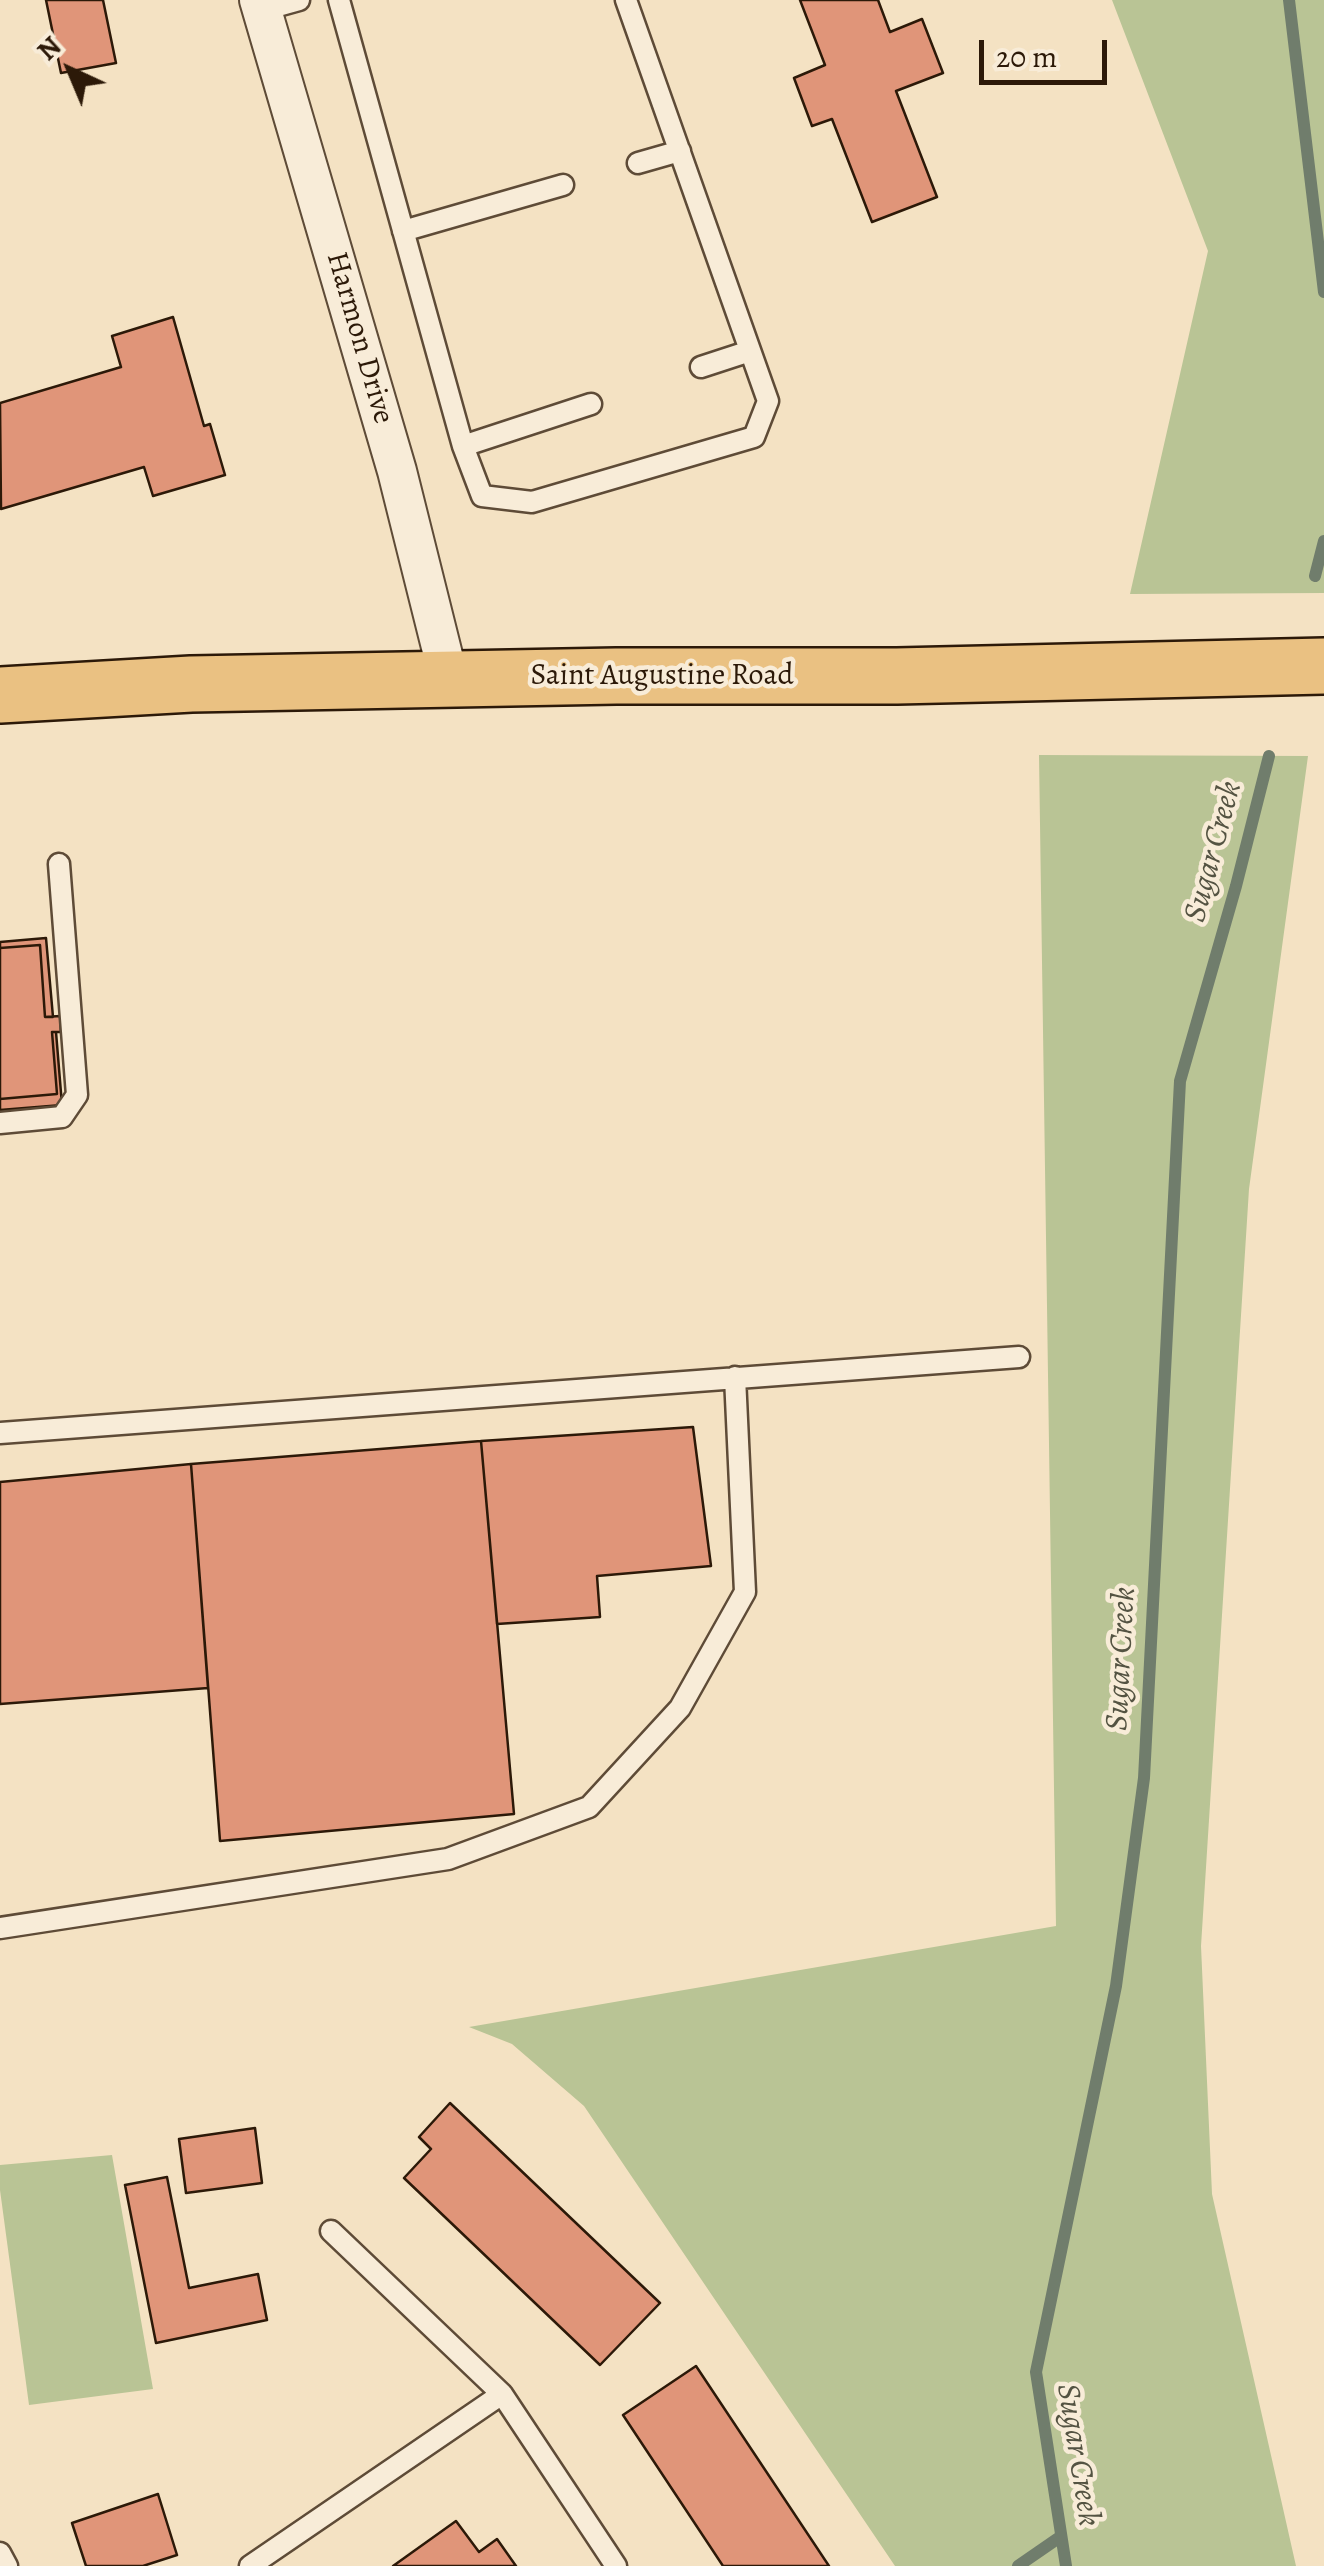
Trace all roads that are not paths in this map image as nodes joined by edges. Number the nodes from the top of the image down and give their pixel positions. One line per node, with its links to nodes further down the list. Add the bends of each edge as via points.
1 (299, 0): 4 (lane)
2 (339, 0): 8 (lane)
3 (626, 0): 5 (lane)
4 (261, 5): 14 (street, Harmon Drive, via 397,471)
5 (680, 151): 6 (lane); 9 (lane)
6 (638, 163)
7 (563, 185): 8 (lane)
8 (403, 230): 12 (lane)
9 (750, 351): 10 (lane); 12 (lane, via 768,400 754,436 532,502 482,496)
10 (702, 368)
11 (591, 404): 12 (lane)
12 (463, 446)
13 (1324, 666): 14 (main road, Saint Augustine Road)
14 (449, 680): 15 (main road, Saint Augustine Road)
15 (0, 694)
16 (59, 864): 17 (lane, via 77,1095 62,1117)
17 (0, 1124)
18 (1019, 1357): 19 (lane)
19 (735, 1377): 20 (lane); 21 (lane, via 745,1592 680,1708 588,1807 448,1859)
20 (0, 1433)
21 (0, 1928)
22 (331, 2231): 23 (lane)
23 (502, 2394): 26 (lane); 27 (lane)
24 (0, 2553): 25 (lane)
25 (7, 2566)
26 (250, 2566)
27 (616, 2566)

